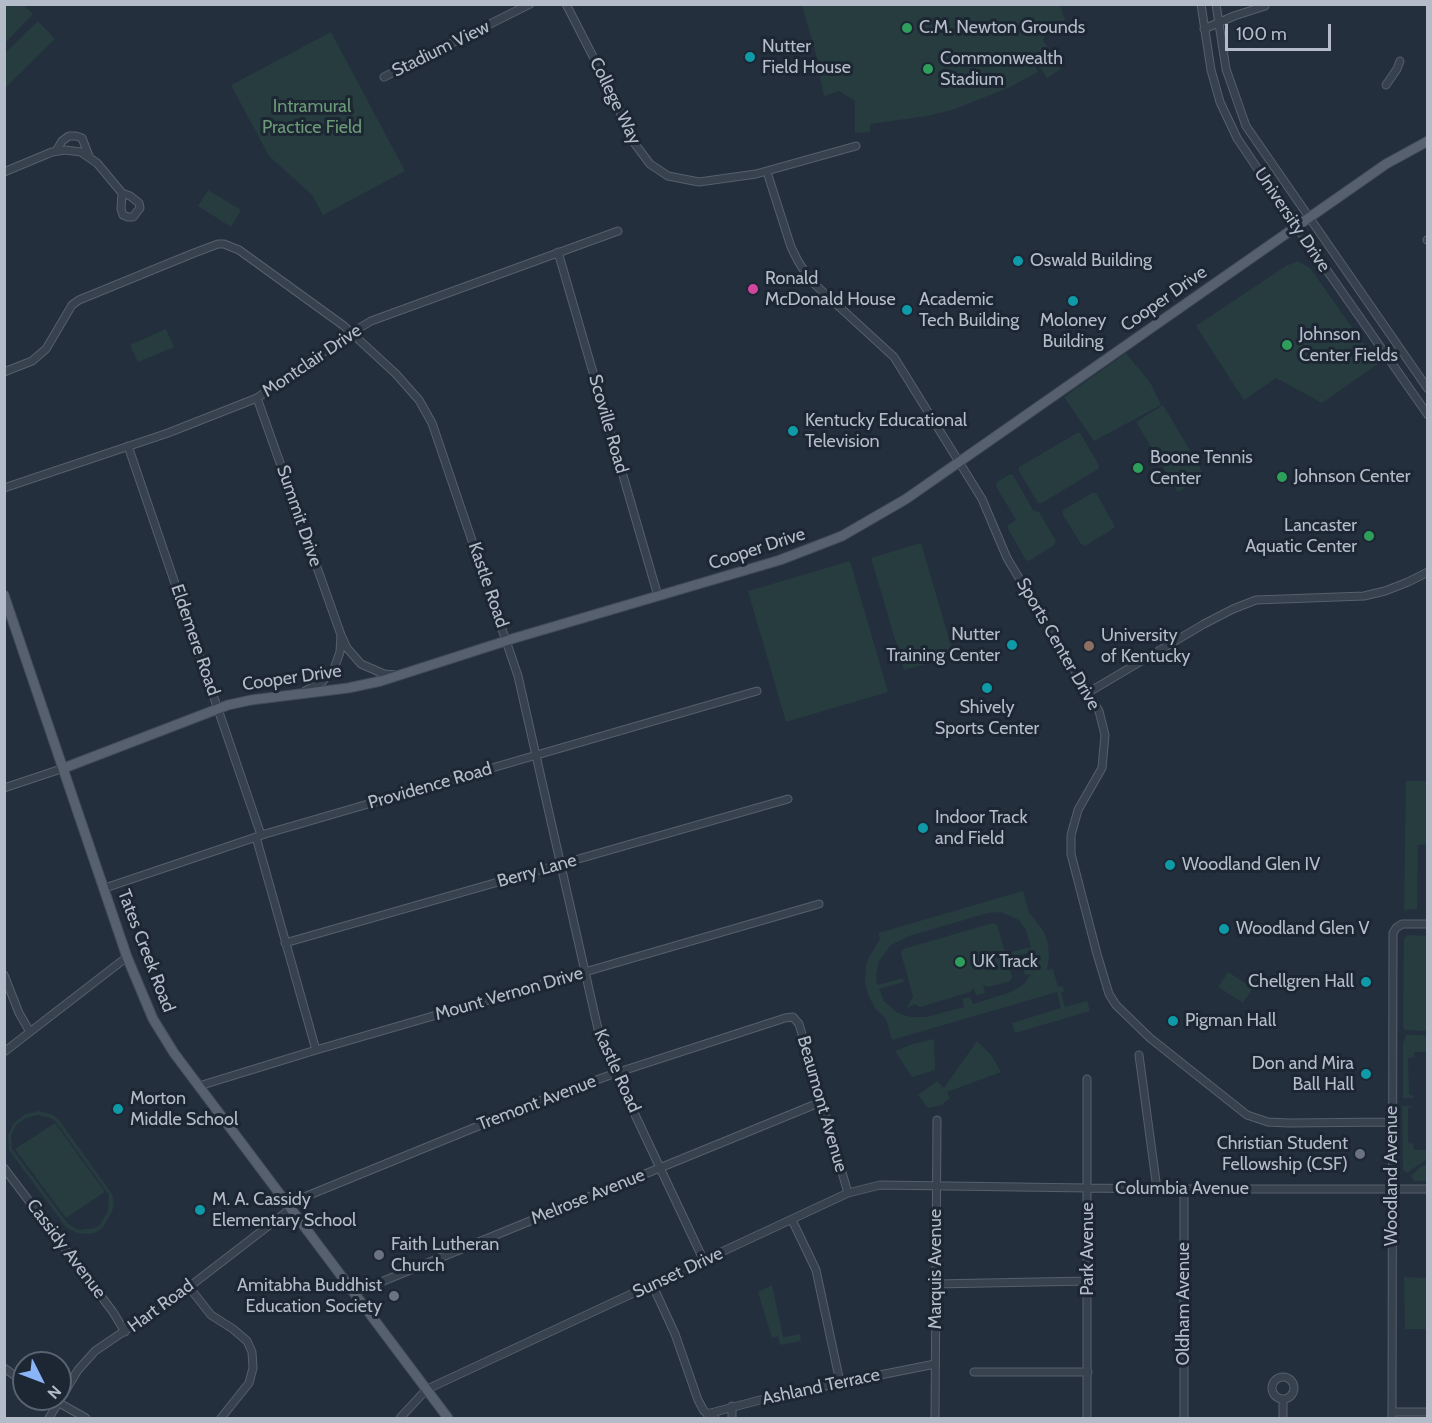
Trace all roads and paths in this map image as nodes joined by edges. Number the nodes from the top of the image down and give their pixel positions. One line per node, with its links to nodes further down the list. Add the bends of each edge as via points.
1 (530, 4): 9 (street, Stadium View)
2 (566, 4): 16 (street, College Way, via 634,144 650,164 668,176 699,182)
3 (1201, 4): 7 (street, University Drive)
4 (1216, 4): 6 (street, University Drive)
5 (1265, 6): 6 (street)
6 (1218, 23): 7 (street); 18 (street, University Drive, via 1226,69 1246,126)
7 (1204, 29): 19 (street, University Drive, via 1225,115)
8 (1400, 61): 10 (street)
9 (384, 77)
10 (1386, 85)
11 (1428, 141): 18 (main road, Cooper Drive, via 1386,164)
12 (856, 146): 16 (street, College Way)
13 (56, 152): 14 (street, via 81,152); 14 (street, via 62,141 76,136 82,138); 15 (street)
14 (88, 156): 17 (street)
15 (4, 172)
16 (767, 172): 28 (street, Sports Center Drive, via 791,247 810,280 894,357)
17 (122, 194)
18 (1309, 217): 19 (main road, Cooper Drive); 24 (street, University Drive)
19 (1296, 226): 26 (street, University Drive); 28 (main road, Cooper Drive)
20 (618, 231): 21 (street, Montclair Drive)
21 (558, 252): 22 (street, Montclair Drive, via 389,314); 32 (street, Scoville Road)
22 (351, 333): 23 (street, Kastle Road, via 239,250 218,244 79,300 72,305 46,349 32,361); 25 (street, Montclair Drive); 34 (street, Kastle Road, via 396,374 429,417)
23 (4, 372)
24 (1428, 389)
25 (257, 398): 27 (street, Montclair Drive); 33 (street, Summit Drive)
26 (1428, 415)
27 (128, 446): 29 (street, Montclair Drive); 39 (street, Eldemere Road)
28 (959, 462): 32 (main road, Cooper Drive, via 834,540 780,561); 37 (street, Sports Center Drive, via 982,499 1007,558)
29 (4, 488)
30 (1428, 572): 37 (street, via 1364,596 1256,600 1204,624)
31 (4, 595): 41 (main road, Tates Creek Road)
32 (658, 596): 34 (main road, Cooper Drive)
33 (340, 635): 35 (street, Summit Drive, via 361,664 384,674); 38 (street, Summit Drive, via 334,669)
34 (507, 640): 35 (main road, Cooper Drive); 40 (street, Kastle Road)
35 (399, 675): 38 (main road, Cooper Drive, via 363,685)
36 (757, 691): 40 (street, Providence Road)
37 (1089, 692): 63 (street, Sports Center Drive, via 1105,735 1104,755 1102,768 1076,816 1071,854 1099,962 1116,1005 1150,1038 1247,1115 1268,1122)
38 (303, 693): 39 (main road, Cooper Drive)
39 (218, 708): 41 (main road, Cooper Drive); 44 (street, Eldemere Road)
40 (537, 755): 44 (street, Providence Road); 45 (street, Kastle Road)
41 (64, 768): 42 (street, Cooper Drive); 46 (main road, Tates Creek Road)
42 (4, 788)
43 (788, 799): 45 (street, Berry Lane)
44 (259, 836): 46 (street, Providence Road); 49 (street, Eldemere Road)
45 (561, 864): 49 (street, Berry Lane); 51 (street, Kastle Road)
46 (105, 888): 50 (main road, Tates Creek Road)
47 (819, 904): 51 (street, Mount Vernon Drive)
48 (1428, 924): 63 (street, Woodland Avenue, via 1402,924 1393,933)
49 (285, 943): 55 (street, Eldemere Road)
50 (127, 957): 54 (street); 60 (main road, Tates Creek Road, via 165,1041)
51 (585, 973): 55 (street, Mount Vernon Drive); 58 (street, Kastle Road, via 598,1029)
52 (4, 975): 54 (street)
53 (793, 1017): 58 (street, Tremont Avenue); 61 (street, Beaumont Avenue, via 799,1024)
54 (30, 1032): 56 (street)
55 (316, 1050): 60 (street, Mount Vernon Drive)
56 (4, 1052)
57 (1139, 1054): 69 (street)
58 (616, 1073): 64 (street, Kastle Road); 73 (street, Tremont Avenue, via 340,1182 297,1200)
59 (1087, 1079): 67 (street, Park Avenue)
60 (199, 1086): 73 (main road, Tates Creek Road)
61 (821, 1102): 64 (street, Melrose Avenue); 72 (street, Beaumont Avenue)
62 (937, 1120): 66 (street, Marquis Avenue)
63 (1393, 1122): 68 (street, Woodland Avenue)
64 (661, 1167): 75 (street, Kastle Road); 80 (street, Melrose Avenue)
65 (4, 1168): 81 (street, Cassidy Avenue)
66 (936, 1187): 67 (street, Columbia Avenue); 72 (street, Sunset Drive, via 887,1184); 78 (street, Marquis Avenue)
67 (1088, 1188): 69 (street, Columbia Avenue); 76 (street, Park Avenue)
68 (1393, 1188): 70 (street, Columbia Avenue); 71 (street, Columbia Avenue); 93 (street, Woodland Avenue)
69 (1157, 1189): 70 (street, Columbia Avenue)
70 (1184, 1189): 102 (street, Oldham Avenue)
71 (1428, 1189)
72 (848, 1193): 74 (street, Sunset Drive)
73 (290, 1208): 79 (street, Hart Road); 80 (main road, Tates Creek Road)
74 (792, 1220): 75 (street, Sunset Drive); 86 (street, via 816,1270)
75 (704, 1261): 77 (street, Sunset Drive)
76 (1088, 1281): 78 (street); 84 (street, Park Avenue)
77 (652, 1284): 87 (street, Sunset Drive); 92 (street)
78 (935, 1284): 82 (street, Marquis Avenue)
79 (189, 1287): 81 (street, Hart Road); 95 (street, via 211,1315 247,1341 252,1352 249,1383)
80 (354, 1293): 87 (main road, Tates Creek Road)
81 (125, 1332): 85 (street, Hart Road, via 95,1351)
82 (935, 1364): 86 (street, Ashland Terrace); 100 (street, Marquis Avenue)
83 (974, 1372): 84 (street)
84 (1088, 1372): 101 (street, Park Avenue)
85 (72, 1378)
86 (840, 1382): 89 (street, Ashland Terrace)
87 (426, 1390): 96 (street); 97 (main road, Tates Creek Road)
88 (1283, 1399): 103 (street)
89 (732, 1406): 92 (street, Ashland Terrace); 99 (street)
90 (72, 1411): 94 (street)
91 (1428, 1412): 93 (street)
92 (707, 1414): 98 (street)
93 (1392, 1415)
94 (86, 1419)
95 (220, 1419)
96 (400, 1419)
97 (448, 1419)
98 (716, 1419)
99 (732, 1419)
100 (935, 1419)
101 (1087, 1419)
102 (1184, 1419)
103 (1282, 1419)

